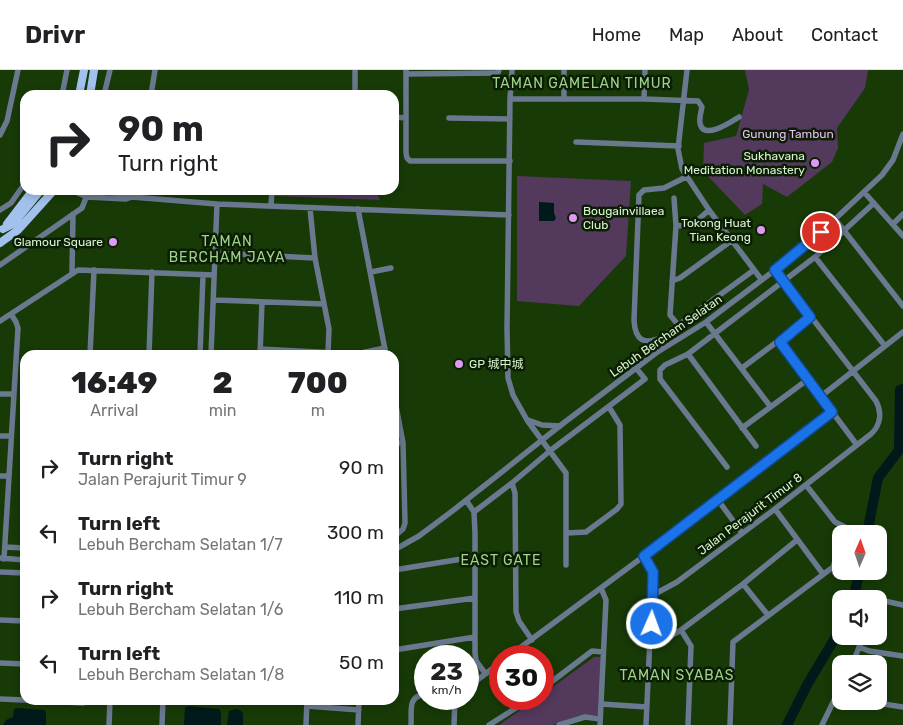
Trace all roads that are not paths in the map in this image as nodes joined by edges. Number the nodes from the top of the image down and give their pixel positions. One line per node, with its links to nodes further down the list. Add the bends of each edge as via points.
1 (18, 70): 30 (street, via 7,121)
2 (67, 70): 14 (street)
3 (84, 70): 15 (main road)
4 (94, 70): 16 (main road)
5 (110, 70): 17 (street)
6 (155, 70): 18 (street)
7 (355, 70): 19 (street)
8 (564, 70): 20 (street)
9 (644, 70): 21 (street)
10 (687, 70): 23 (street)
11 (406, 72): 12 (street); 26 (street)
12 (497, 72): 13 (street)
13 (512, 72): 22 (street)
14 (63, 90)
15 (81, 90)
16 (91, 90)
17 (105, 90)
18 (151, 90)
19 (355, 90)
20 (564, 98): 21 (street); 22 (street)
21 (644, 98): 23 (street)
22 (510, 99): 28 (street)
23 (683, 100): 25 (street, via 701,104 700,122 704,130 720,128); 32 (street)
24 (399, 117): 26 (street)
25 (739, 117)
26 (406, 118): 33 (street, via 406,153 410,161)
27 (448, 118): 28 (street)
28 (510, 119): 33 (street)
29 (903, 134): 36 (street, Lebuh Bercham Selatan, via 893,160)
30 (0, 135)
31 (576, 142): 32 (street)
32 (679, 146): 34 (street, via 680,164)
33 (510, 161): 54 (street)
34 (686, 177): 51 (street); 87 (street, via 664,188 644,190 639,195 634,325 638,336 645,341 655,340)
35 (20, 190): 50 (street, via 11,203)
36 (864, 192): 45 (street); 55 (street, Lebuh Bercham Selatan)
37 (29, 195): 58 (main road)
38 (37, 195): 58 (main road, via 13,224)
39 (50, 195): 62 (main road, via 18,230)
40 (87, 195): 52 (street, via 82,208)
41 (104, 195): 43 (street)
42 (272, 195): 47 (street)
43 (132, 197): 46 (street)
44 (674, 198): 57 (street)
45 (874, 202): 56 (street); 59 (street)
46 (217, 204): 47 (street); 63 (street)
47 (271, 206): 48 (street)
48 (310, 208): 49 (street); 65 (street)
49 (358, 209): 54 (street); 72 (street)
50 (0, 210)
51 (709, 210): 57 (street, via 692,225); 61 (street)
52 (73, 214): 66 (street); 73 (street)
53 (903, 214): 56 (street)
54 (509, 215): 110 (street, via 508,378)
55 (836, 219): 59 (street); 70 (street, Lebuh Bercham Selatan)
56 (893, 224): 60 (street)
57 (676, 226): 78 (street)
58 (1, 230)
59 (844, 230): 64 (street); 82 (street)
60 (903, 236)
61 (731, 241): 69 (street); 78 (street)
62 (0, 243)
63 (215, 253): 65 (street); 75 (street)
64 (815, 257): 77 (street); 91 (street)
65 (315, 258): 81 (street)
66 (0, 265)
67 (391, 268): 72 (street)
68 (94, 270): 71 (street); 73 (street); 92 (street)
69 (754, 270): 76 (street); 87 (street)
70 (775, 270): 76 (street, Lebuh Bercham Selatan); 77 (street, Jalan Perajurit Timur 8)
71 (152, 272): 74 (street); 93 (street)
72 (371, 272): 98 (street)
73 (72, 273): 83 (street)
74 (204, 275): 75 (street); 94 (street)
75 (214, 275): 79 (street)
76 (761, 279): 86 (street, Lebuh Bercham Selatan)
77 (784, 280): 84 (street, Jalan Perajurit Timur 8); 89 (street)
78 (672, 281): 87 (street, via 670,315)
79 (214, 300): 80 (street); 95 (street)
80 (262, 302): 81 (street); 96 (street)
81 (324, 304): 97 (street, via 329,329)
82 (903, 306)
83 (11, 314): 85 (street); 105 (street, via 18,328)
84 (810, 317): 90 (street); 102 (street, Jalan Perajurit Timur 8)
85 (0, 321)
86 (706, 322): 89 (street); 100 (street, Lebuh Bercham Selatan)
87 (679, 326)
88 (903, 332): 91 (street)
89 (716, 333): 99 (street); 101 (street)
90 (780, 342): 101 (street); 103 (street)
91 (885, 346): 102 (street)
92 (90, 350)
93 (149, 350)
94 (200, 350)
95 (211, 350)
96 (260, 350)
97 (328, 350)
98 (386, 350)
99 (688, 354): 113 (street); 122 (street, via 662,367 660,379)
100 (636, 368): 107 (street, via 645,379); 112 (street, Lebuh Bercham Selatan)
101 (742, 368): 108 (street)
102 (853, 371): 106 (street); 119 (street, Jalan Perajurit Timur 8, via 880,409 875,431)
103 (807, 380): 106 (street); 108 (street)
104 (0, 394): 105 (street)
105 (14, 394): 115 (street)
106 (820, 397): 109 (street)
107 (609, 406): 121 (street); 133 (street, via 621,429 621,504 586,533)
108 (770, 406): 113 (street)
109 (832, 412): 119 (street); 128 (street)
110 (527, 420): 112 (street); 116 (street)
111 (399, 422): 118 (street)
112 (560, 426): 116 (street, Lebuh Bercham Selatan)
113 (742, 428): 120 (street)
114 (0, 436): 115 (street)
115 (11, 436): 124 (street)
116 (542, 440): 121 (street); 127 (street, Lebuh Bercham Selatan)
117 (399, 443): 118 (street)
118 (403, 443): 135 (street, via 405,523)
119 (857, 445): 126 (street, Jalan Perajurit Timur 8)
120 (756, 446)
121 (551, 450): 125 (street); 133 (street, via 566,473)
122 (727, 467)
123 (0, 476): 124 (street)
124 (9, 476): 132 (street)
125 (512, 483): 130 (street); 163 (street, via 515,493 516,612)
126 (806, 485): 129 (street, Jalan Perajurit Timur 8); 131 (street, via 835,522)
127 (466, 500): 130 (street); 138 (street, Lebuh Bercham Selatan)
128 (718, 500): 134 (street); 140 (street)
129 (775, 509): 134 (street, Jalan Perajurit Timur 8); 136 (street)
130 (474, 512): 141 (street)
131 (841, 525)
132 (3, 530): 137 (street)
133 (567, 533): 144 (street)
134 (742, 533): 152 (street, Jalan Perajurit Timur 8, via 677,582)
135 (399, 534)
136 (797, 540): 149 (street); 150 (street)
137 (5, 547): 139 (street); 142 (street)
138 (399, 547)
139 (20, 548)
140 (644, 556): 151 (street); 152 (street, via 653,571)
141 (474, 557): 146 (street); 153 (street)
142 (2, 558): 143 (street)
143 (20, 560)
144 (566, 565)
145 (832, 568): 149 (street)
146 (399, 569)
147 (0, 572): 148 (street)
148 (20, 573)
149 (823, 574): 157 (street)
150 (743, 584): 157 (street); 160 (street)
151 (601, 588): 163 (street); 167 (street, via 606,600)
152 (653, 595): 162 (street)
153 (475, 598): 156 (street); 161 (street)
154 (887, 602): 155 (street)
155 (903, 605)
156 (399, 608)
157 (768, 615): 203 (street, via 732,644)
158 (0, 620): 159 (street)
159 (20, 621)
160 (681, 630): 162 (street, via 667,638); 202 (street, via 691,646)
161 (475, 637): 166 (street); 173 (street, via 476,661)
162 (651, 638): 186 (street)
163 (532, 640): 164 (street)
164 (525, 645)
165 (860, 647): 168 (street); 169 (street)
166 (399, 649)
167 (604, 652): 175 (street, via 592,651); 179 (street)
168 (856, 655)
169 (903, 656)
170 (0, 663): 171 (street)
171 (20, 664)
172 (489, 671): 173 (street)
173 (485, 673): 174 (street)
174 (479, 678)
175 (554, 680)
176 (0, 699): 178 (street)
177 (414, 699): 198 (street)
178 (20, 700)
179 (601, 704): 186 (street); 192 (street)
180 (110, 705): 194 (street)
181 (163, 705): 195 (street)
182 (307, 705): 196 (street)
183 (322, 705): 189 (street)
184 (359, 705): 189 (street)
185 (887, 705): 188 (street)
186 (647, 707): 201 (street)
187 (832, 707): 204 (street)
188 (903, 707)
189 (359, 710): 197 (street)
190 (455, 710): 199 (street)
191 (509, 710): 193 (street)
192 (600, 722): 200 (street, via 585,717)
193 (491, 724)
194 (109, 725)
195 (162, 725)
196 (306, 725)
197 (358, 725)
198 (411, 725)
199 (454, 725)
200 (559, 725)
201 (646, 725)
202 (688, 725)
203 (730, 725)
204 (822, 725)

